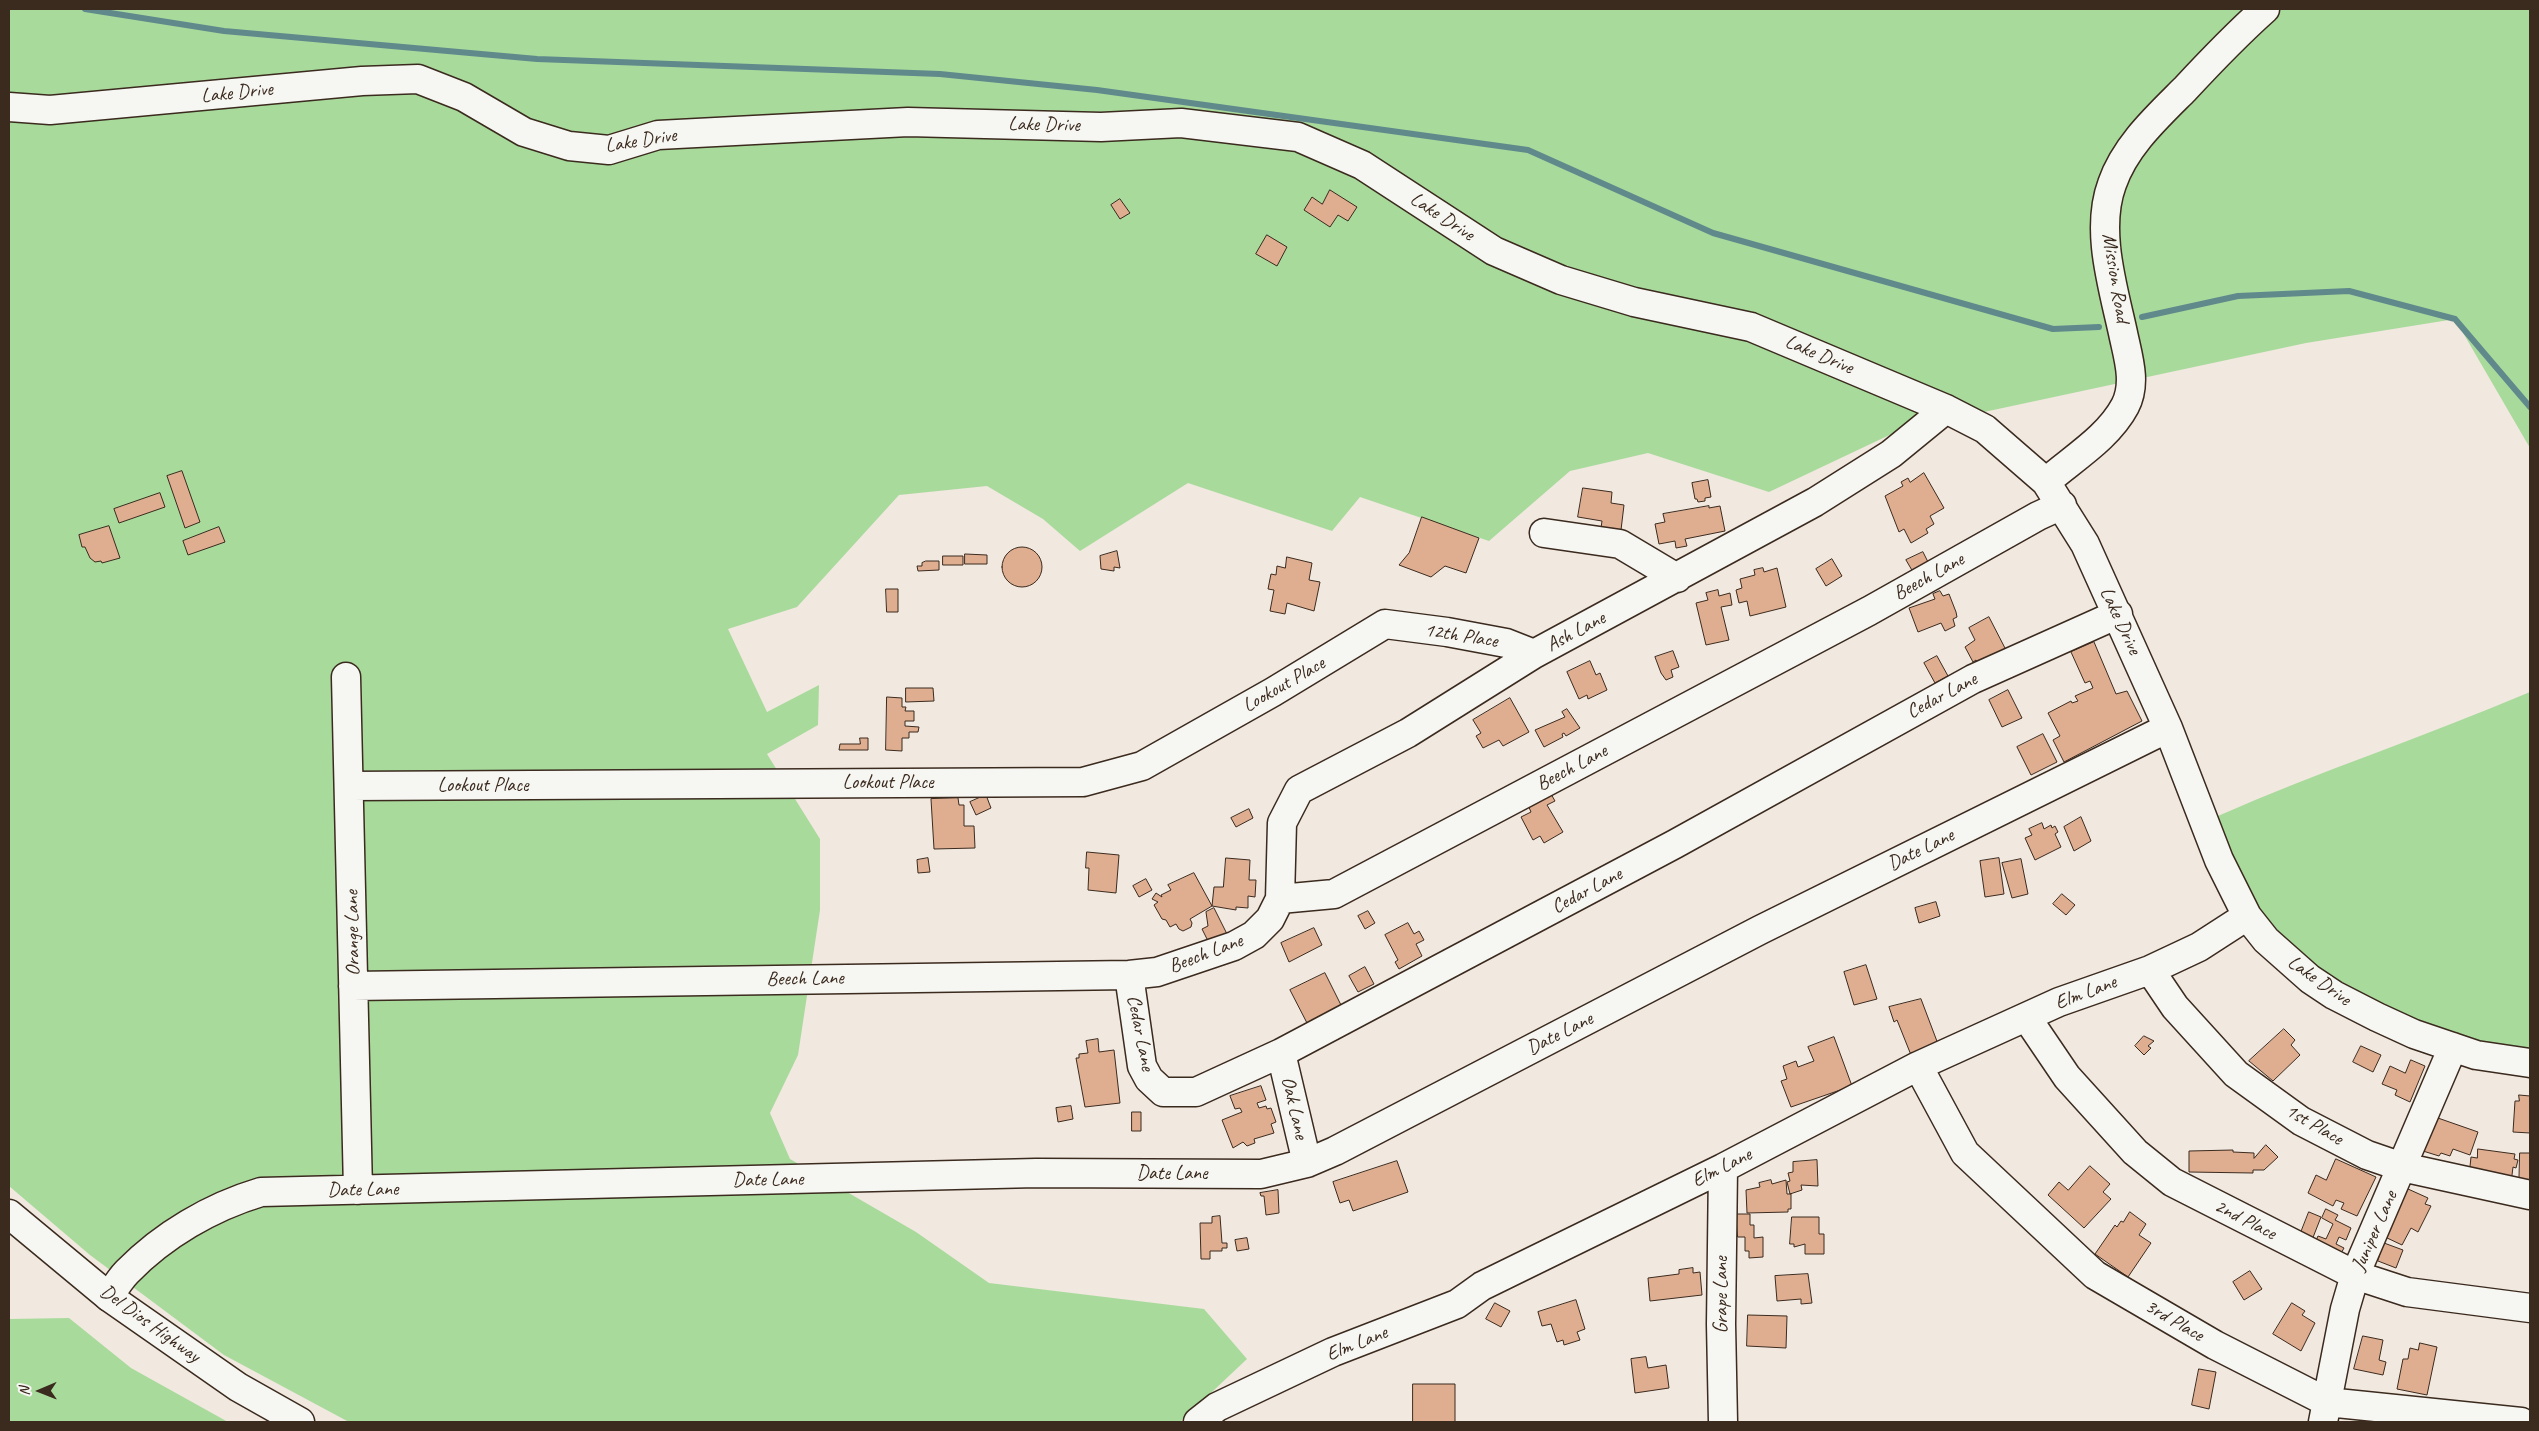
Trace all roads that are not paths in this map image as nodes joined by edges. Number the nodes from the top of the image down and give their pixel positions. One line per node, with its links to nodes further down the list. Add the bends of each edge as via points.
1 (2265, 9): 4 (street, Mission Road, via 2162,112 2131,148 2111,184 2107,204 2107,255 2131,371 2130,393 2115,420 2095,442)
2 (9, 107): 3 (street, Lake Drive, via 59,109 362,81 418,79 464,98 524,132 569,146 609,150 658,136 908,122 1101,127 1181,123 1298,137 1362,165 1494,250 1561,280 1634,302 1751,327)
3 (1946, 409): 4 (street, Lake Drive, via 1985,429); 7 (street, Ash Lane, via 1891,454 1814,502)
4 (2046, 482): 5 (street, Lake Drive)
5 (2062, 505): 8 (street, Lake Drive, via 2085,544); 14 (street, Beech Lane, via 1869,611 1334,894)
6 (1544, 533): 7 (street, via 1620,544)
7 (1677, 578): 10 (street, Ash Lane)
8 (2118, 614): 12 (street, Lake Drive); 21 (street, Cedar Lane, via 1973,679 1675,844)
9 (1385, 624): 10 (street, 12th Place, via 1506,643); 13 (street, Lookout Place, via 1142,766 1083,782)
10 (1534, 654): 14 (street, Ash Lane, via 1408,733 1299,790 1282,823)
11 (346, 676): 13 (street, Orange Lane)
12 (2168, 728): 15 (street, Lake Drive, via 2219,860); 24 (street, Date Lane, via 1760,930)
13 (350, 786): 18 (street, Orange Lane)
14 (1280, 900): 17 (street, Beech Lane, via 1270,920 1254,935 1234,946 1157,972)
15 (2247, 916): 16 (street, Elm Lane, via 2199,947); 20 (street, Lake Drive, via 2288,961 2334,995 2414,1034)
16 (2150, 970): 19 (street, Elm Lane, via 2059,1002); 25 (street, 1st Place, via 2175,1007 2236,1074 2301,1121 2367,1155)
17 (1128, 974): 18 (street, Beech Lane); 21 (street, Cedar Lane, via 1142,1066 1149,1079 1163,1092 1196,1092)
18 (354, 986): 27 (street, Orange Lane)
19 (2027, 1018): 23 (street, Elm Lane); 30 (street, 2nd Place, via 2067,1077 2135,1152 2172,1182)
20 (2453, 1048): 22 (street, Lake Drive); 25 (street, Juniper Lane)
21 (1281, 1053): 24 (street, Oak Lane)
22 (2530, 1063)
23 (1918, 1066): 26 (street, Elm Lane); 33 (street, 3rd Place, via 1965,1154 2095,1275)
24 (1307, 1163): 27 (street, Date Lane, via 1261,1174 1036,1173)
25 (2402, 1167): 28 (street, 1st Place); 30 (street, Juniper Lane)
26 (1723, 1168): 35 (street, Elm Lane, via 1482,1286 1457,1304 1333,1352 1217,1407); 36 (street, Grape Lane)
27 (358, 1190): 31 (street, Date Lane, via 261,1192 231,1201 174,1232 126,1273)
28 (2530, 1195)
29 (9, 1214): 31 (street, Del Dios Highway)
30 (2355, 1276): 32 (street, 2nd Place, via 2407,1292); 33 (street, Juniper Lane, via 2345,1309)
31 (109, 1297): 34 (street, Del Dios Highway, via 238,1387)
32 (2530, 1308)
33 (2325, 1412): 37 (street, 3rd Place)
34 (300, 1422)
35 (1198, 1422)
36 (1723, 1422)
37 (2521, 1422)

